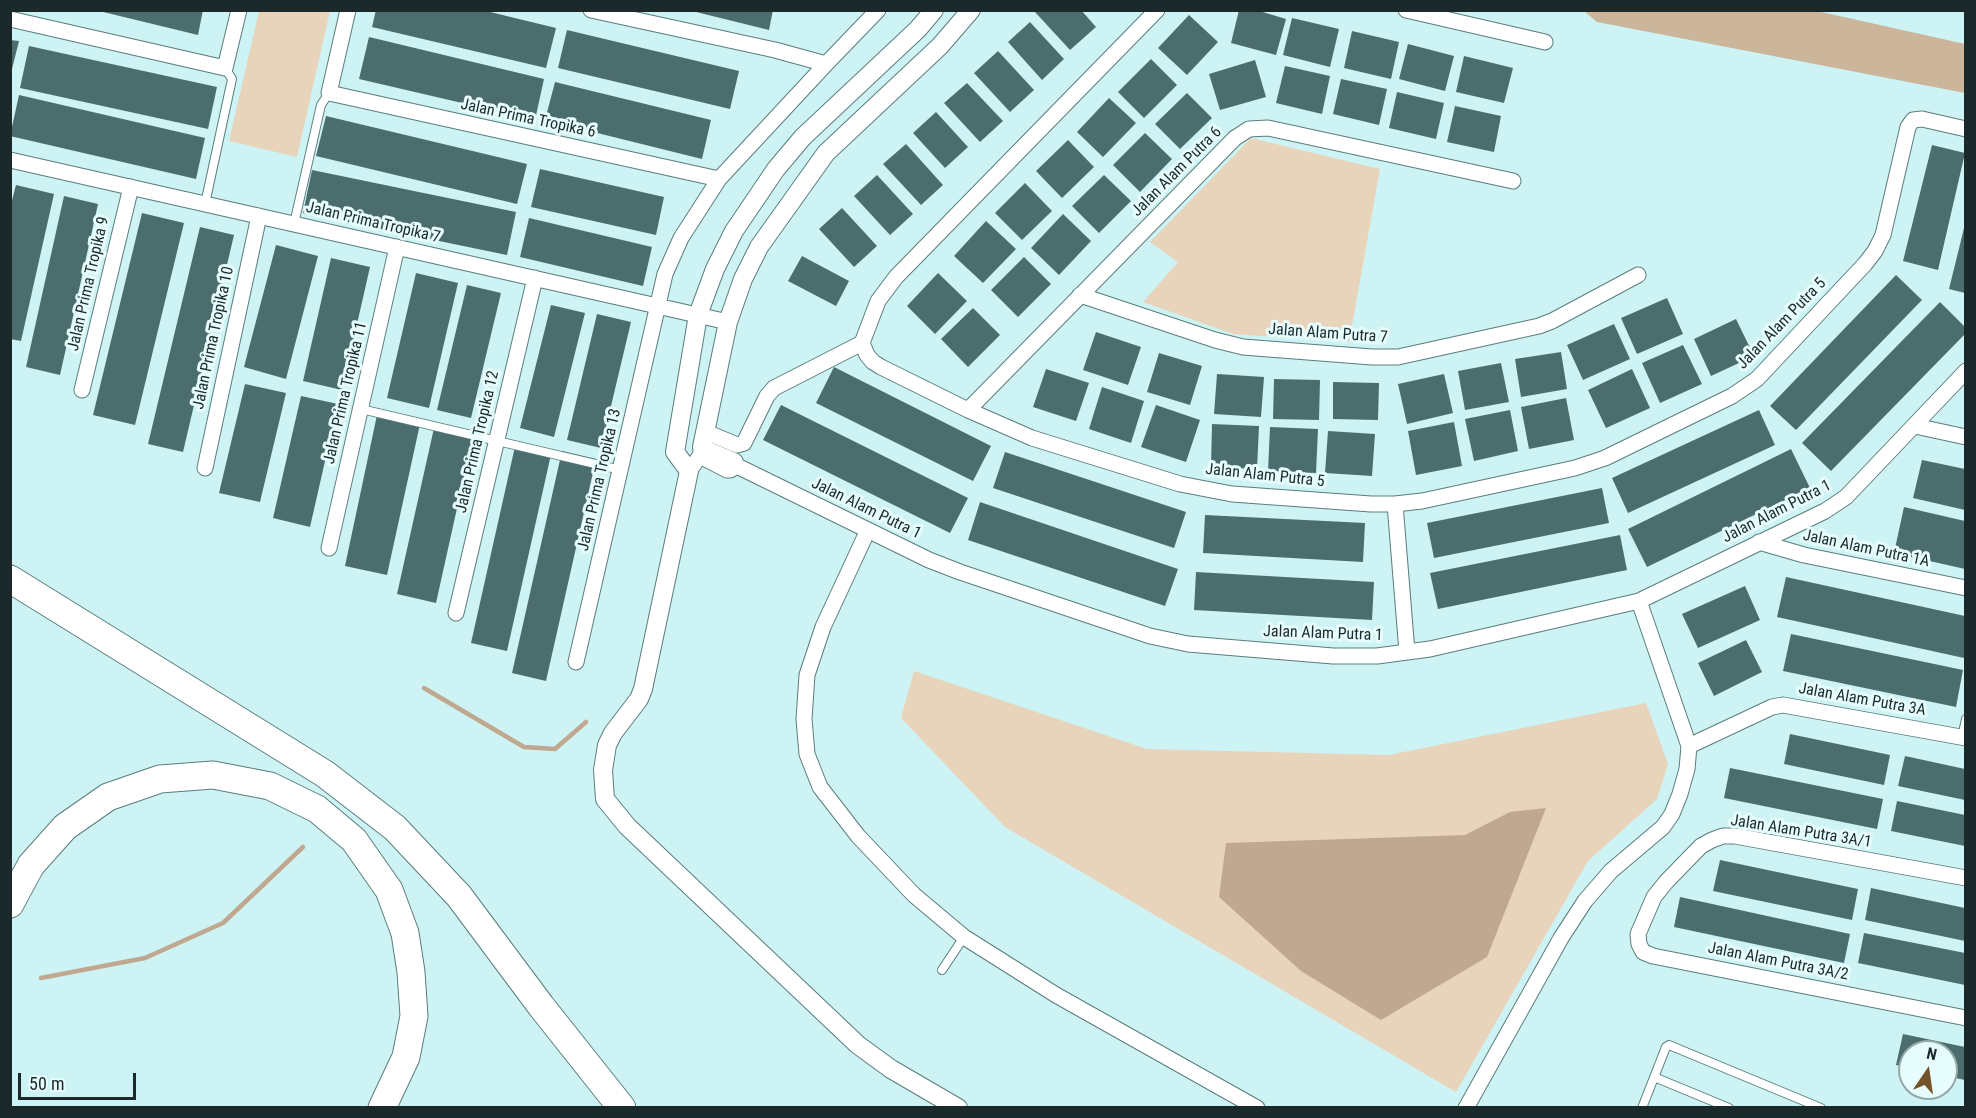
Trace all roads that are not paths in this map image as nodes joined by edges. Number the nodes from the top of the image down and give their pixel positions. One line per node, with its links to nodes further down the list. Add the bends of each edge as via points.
1 (239, 10): 12 (street)
2 (348, 10): 13 (street)
3 (591, 10): 11 (street)
4 (879, 10): 11 (street, Jalan Prima Tropika 13)
5 (934, 10): 27 (street, via 802,137 776,169 734,231)
6 (971, 10): 28 (street, via 940,46 826,153 759,247)
7 (1156, 10): 29 (street, via 896,277 878,301)
8 (1406, 10): 10 (street)
9 (10, 19): 12 (street)
10 (1545, 42)
11 (826, 64): 16 (street, Jalan Prima Tropika 13)
12 (225, 68): 19 (lane, via 232,79)
13 (329, 93): 16 (street, Jalan Prima Tropika 6); 21 (lane, via 321,105)
14 (1965, 129): 41 (street, Jalan Alam Putra 5, via 1922,118 1913,120 1875,251 1757,379 1732,396 1605,458)
15 (10, 160): 18 (street, Jalan Prima Tropika 7)
16 (719, 179): 26 (street, Jalan Prima Tropika 13, via 681,238 665,274)
17 (1513, 180): 25 (street, Jalan Alam Putra 6, via 1268,128 1249,129 1235,138)
18 (131, 187): 19 (street, Jalan Prima Tropika 7); 31 (street, Jalan Prima Tropika 9)
19 (205, 204): 20 (street, Jalan Prima Tropika 7)
20 (259, 216): 21 (street, Jalan Prima Tropika 7); 38 (street, Jalan Prima Tropika 10)
21 (294, 224): 22 (street, Jalan Prima Tropika 7)
22 (397, 247): 24 (street, Jalan Prima Tropika 7); 32 (street, Jalan Prima Tropika 11)
23 (1638, 275): 25 (street, Jalan Alam Putra 7, via 1539,326 1398,357 1242,347)
24 (535, 278): 26 (street, Jalan Prima Tropika 7); 36 (street, Jalan Prima Tropika 12)
25 (1080, 295): 33 (street, Jalan Alam Putra 6)
26 (657, 306): 27 (street, Jalan Prima Tropika 7); 39 (street, Jalan Prima Tropika 13)
27 (698, 315): 28 (street, Jalan Prima Tropika 7); 40 (street, via 675,452)
28 (728, 322): 37 (street)
29 (862, 342): 33 (street, Jalan Alam Putra 5, via 873,362); 37 (street, via 774,388 744,443)
30 (1965, 371): 34 (street, Jalan Alam Putra 1)
31 (82, 390)
32 (361, 410): 36 (lane); 44 (street, Jalan Prima Tropika 11)
33 (968, 410): 41 (street, Jalan Alam Putra 5, via 1032,438 1180,484 1232,494)
34 (1915, 426): 35 (street); 43 (street, Jalan Alam Putra 1, via 1846,497)
35 (1965, 437)
36 (497, 441): 39 (lane); 48 (street, Jalan Prima Tropika 12)
37 (703, 445): 40 (street); 42 (street, Jalan Alam Putra 1, via 735,461 737,466)
38 (205, 468)
39 (621, 470): 50 (street, Jalan Prima Tropika 13)
40 (689, 471): 63 (street, via 643,689 607,745 603,770 605,799 627,826 858,1045 891,1069)
41 (1395, 504): 49 (street)
42 (868, 530): 49 (street, Jalan Alam Putra 1, via 960,573 1158,638 1334,656); 57 (street, via 823,627 807,675 807,754 820,787 858,836 914,895)
43 (1760, 542): 46 (street, Jalan Alam Putra 1A, via 1804,555); 47 (street, Jalan Alam Putra 1)
44 (329, 548)
45 (10, 579): 62 (highway, via 326,774 395,828 459,897)
46 (1965, 588)
47 (1639, 601): 49 (street, Jalan Alam Putra 1); 53 (street)
48 (456, 614)
49 (1407, 652)
50 (576, 662)
51 (1965, 719): 52 (lane)
52 (1964, 737): 53 (street, Jalan Alam Putra 3A, via 1783,705)
53 (1689, 746): 65 (street, via 1687,769 1672,814 1585,901)
54 (1965, 878): 55 (street, Jalan Alam Putra 3A/1, via 1723,836 1701,846)
55 (1654, 897): 59 (street, Jalan Alam Putra 3A/2, via 1638,934 1643,952 1653,956)
56 (10, 904): 61 (highway, via 31,865 65,826 108,797 160,779 225,777 270,786 317,809 354,840 389,890 405,933 414,1016 406,1057)
57 (964, 937): 58 (lane); 64 (street, via 1056,995)
58 (942, 970)
59 (1965, 1018)
60 (1654, 1077): 66 (lane); 67 (lane); 68 (lane, via 1669,1046)
61 (382, 1107)
62 (622, 1107)
63 (958, 1107)
64 (1257, 1107)
65 (1466, 1107)
66 (1642, 1107)
67 (1729, 1107)
68 (1821, 1107)

